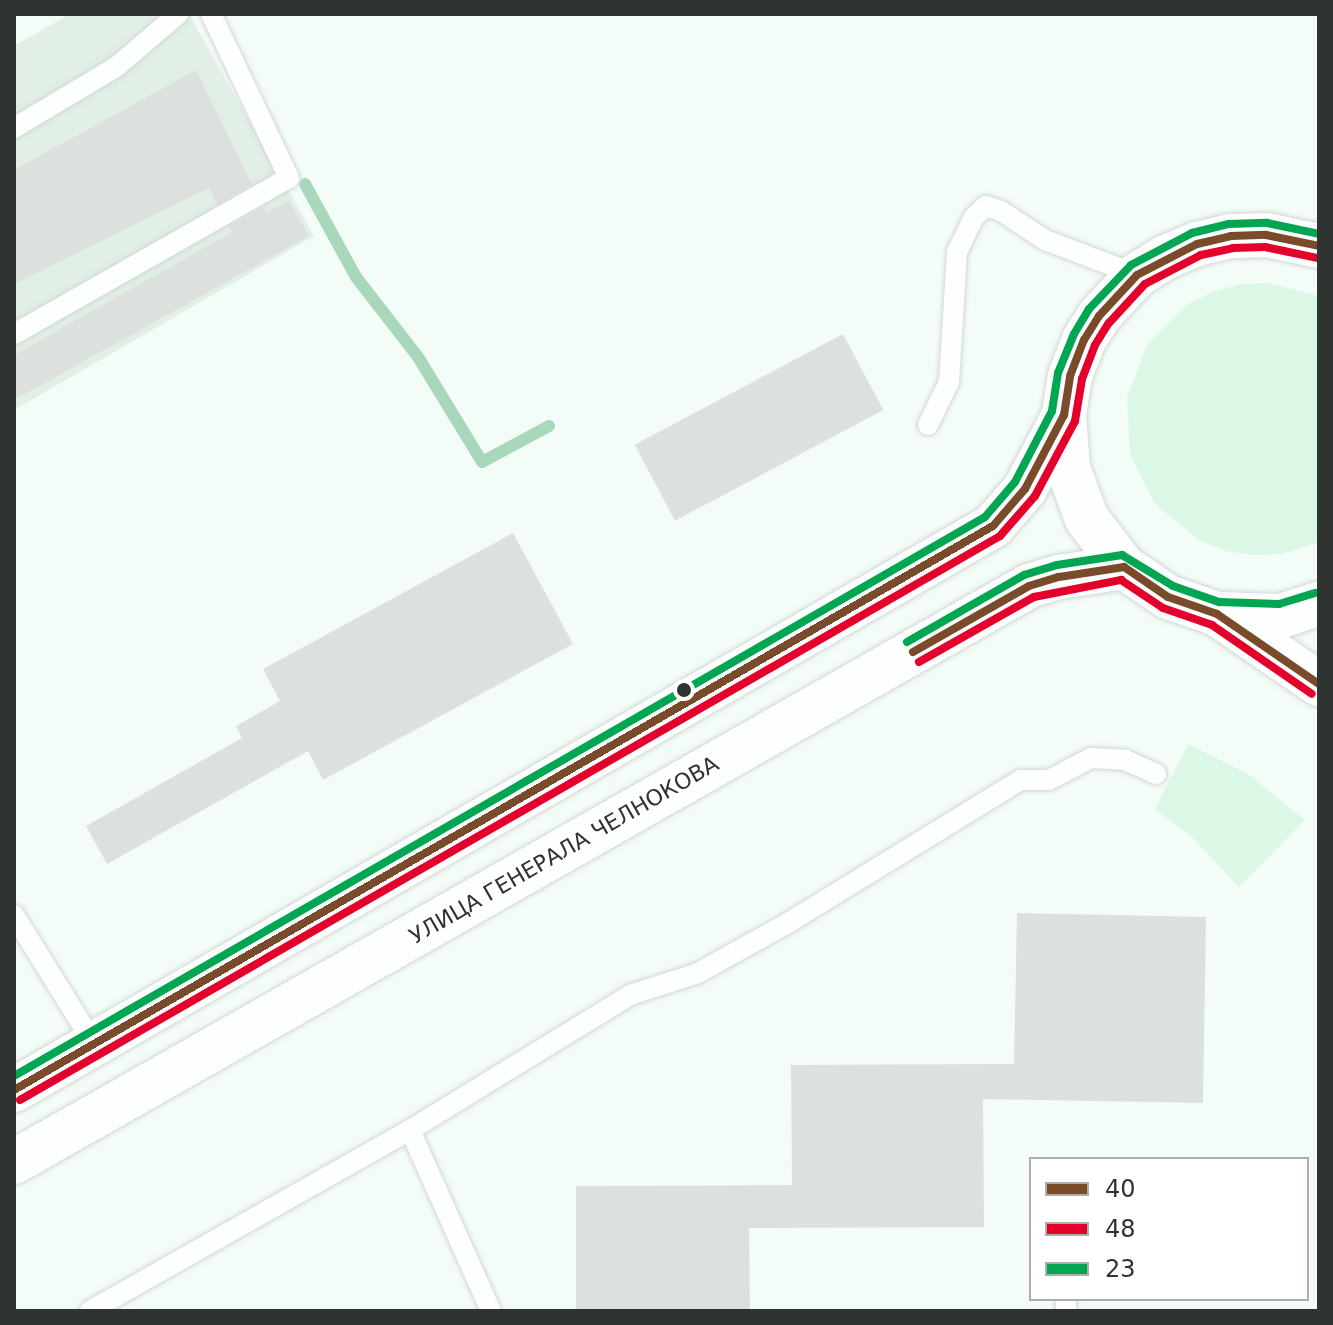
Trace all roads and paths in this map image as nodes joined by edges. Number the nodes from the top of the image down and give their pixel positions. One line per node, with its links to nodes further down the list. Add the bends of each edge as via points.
1 (178, 14): 3 (lane, via 116,67)
2 (211, 14): 6 (lane, via 289,178)
3 (14, 128)
4 (1319, 245): 5 (main road, via 1266,235 1231,236 1197,244)
5 (1137, 275): 7 (main road, via 1084,340 1070,376); 8 (lane, via 1045,240 986,206 974,217 957,252 949,382)
6 (14, 334)
7 (1064, 415): 9 (main road, via 1068,468 1087,519); 15 (main road, via 1025,489 993,526)
8 (928, 425)
9 (1124, 567): 11 (main road, via 1168,597); 18 (main road, УЛИЦА ГЕНЕРАЛА ЧЕЛНОКОВА, via 1029,586)
10 (1319, 604): 11 (main road, via 1281,616)
11 (1217, 614): 12 (main road)
12 (1319, 684)
13 (1156, 774): 17 (lane, via 1125,760 1091,758 1049,780 1020,780 788,923 698,973 630,995)
14 (14, 915): 15 (lane)
15 (94, 1044): 16 (main road)
16 (14, 1090)
17 (410, 1130): 19 (lane); 20 (lane)
18 (14, 1162)
19 (90, 1311)
20 (491, 1311)

